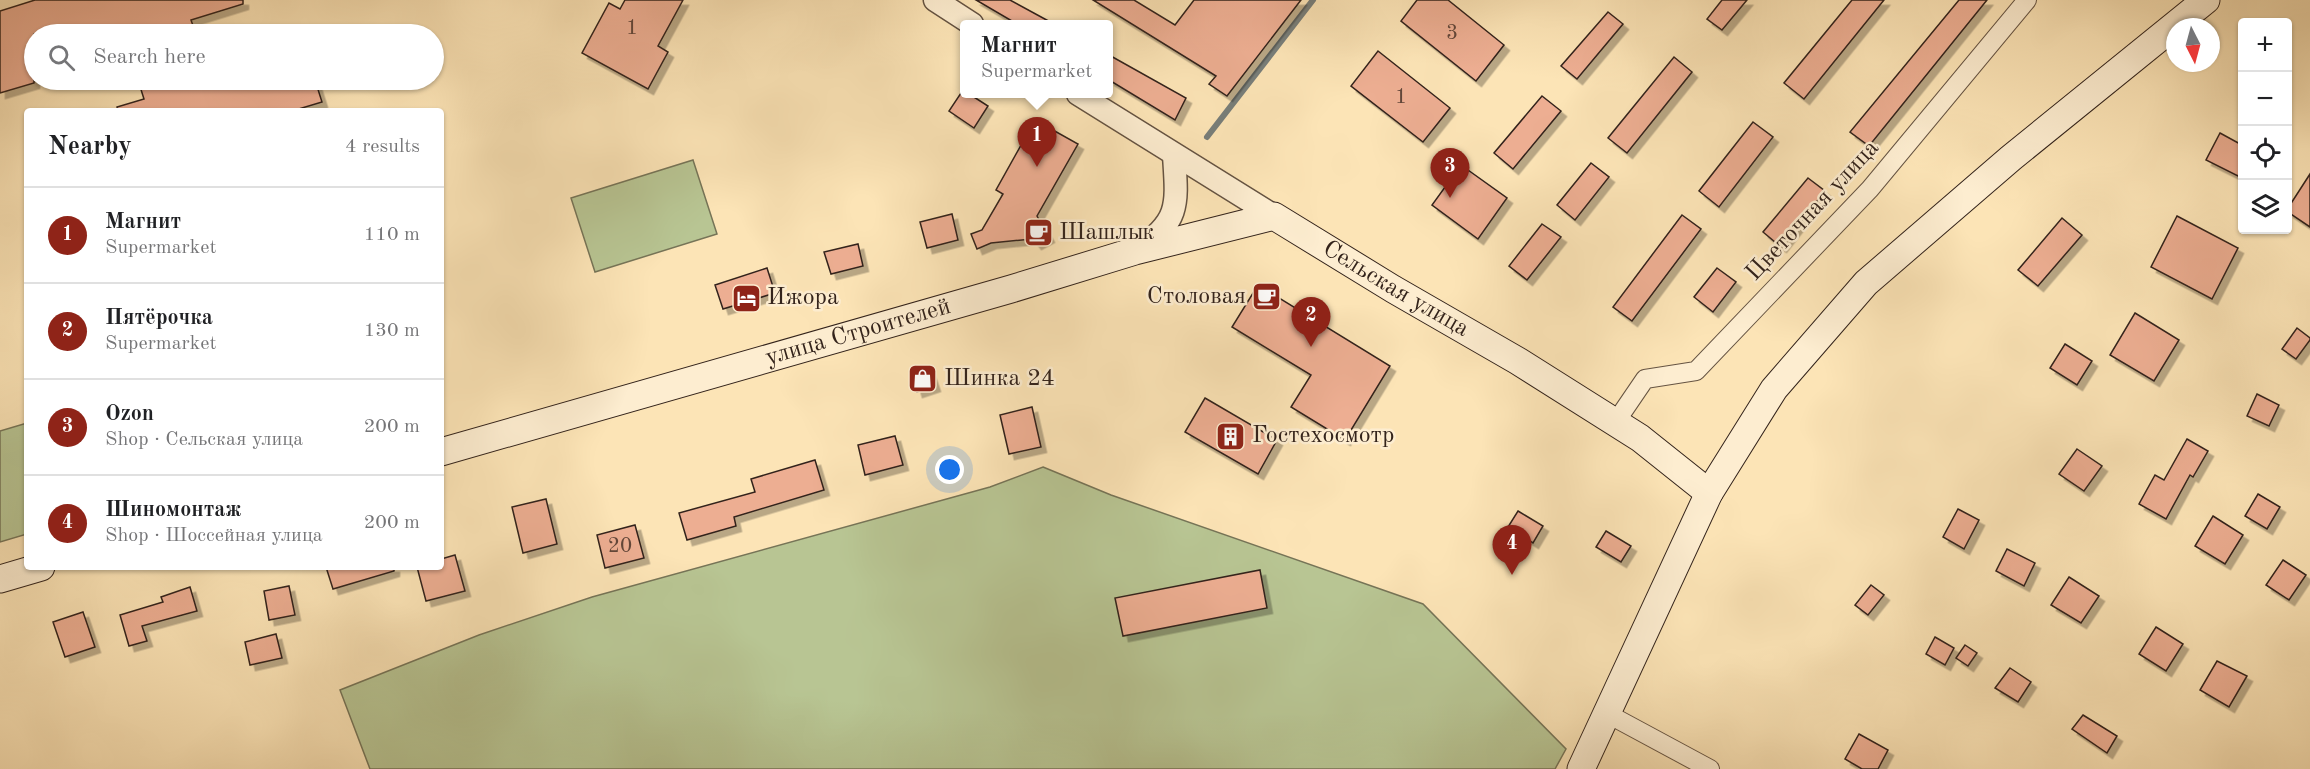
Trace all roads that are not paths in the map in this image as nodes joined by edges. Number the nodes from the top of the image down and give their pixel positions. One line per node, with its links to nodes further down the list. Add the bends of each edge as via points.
1 (935, 0): 4 (street)
2 (2027, 0): 9 (street, Цветочная улица, via 1870,189 1696,371 1645,379)
3 (2206, 0): 11 (main road, via 1866,283 1774,389)
4 (966, 20)
5 (1086, 98): 6 (street, Сельская улица)
6 (1174, 156): 7 (street, Сельская улица); 8 (street, via 1176,204 1169,222 1156,238)
7 (1274, 216): 8 (main road, улица Строителей); 9 (main road, Сельская улица)
8 (1135, 251): 10 (main road, улица Строителей)
9 (1615, 423): 11 (main road, Сельская улица)
10 (444, 451)
11 (1709, 493): 14 (main road)
12 (31, 570): 13 (main road)
13 (0, 579)
14 (1606, 713): 15 (main road); 16 (street)
15 (1581, 769)
16 (1710, 769)

